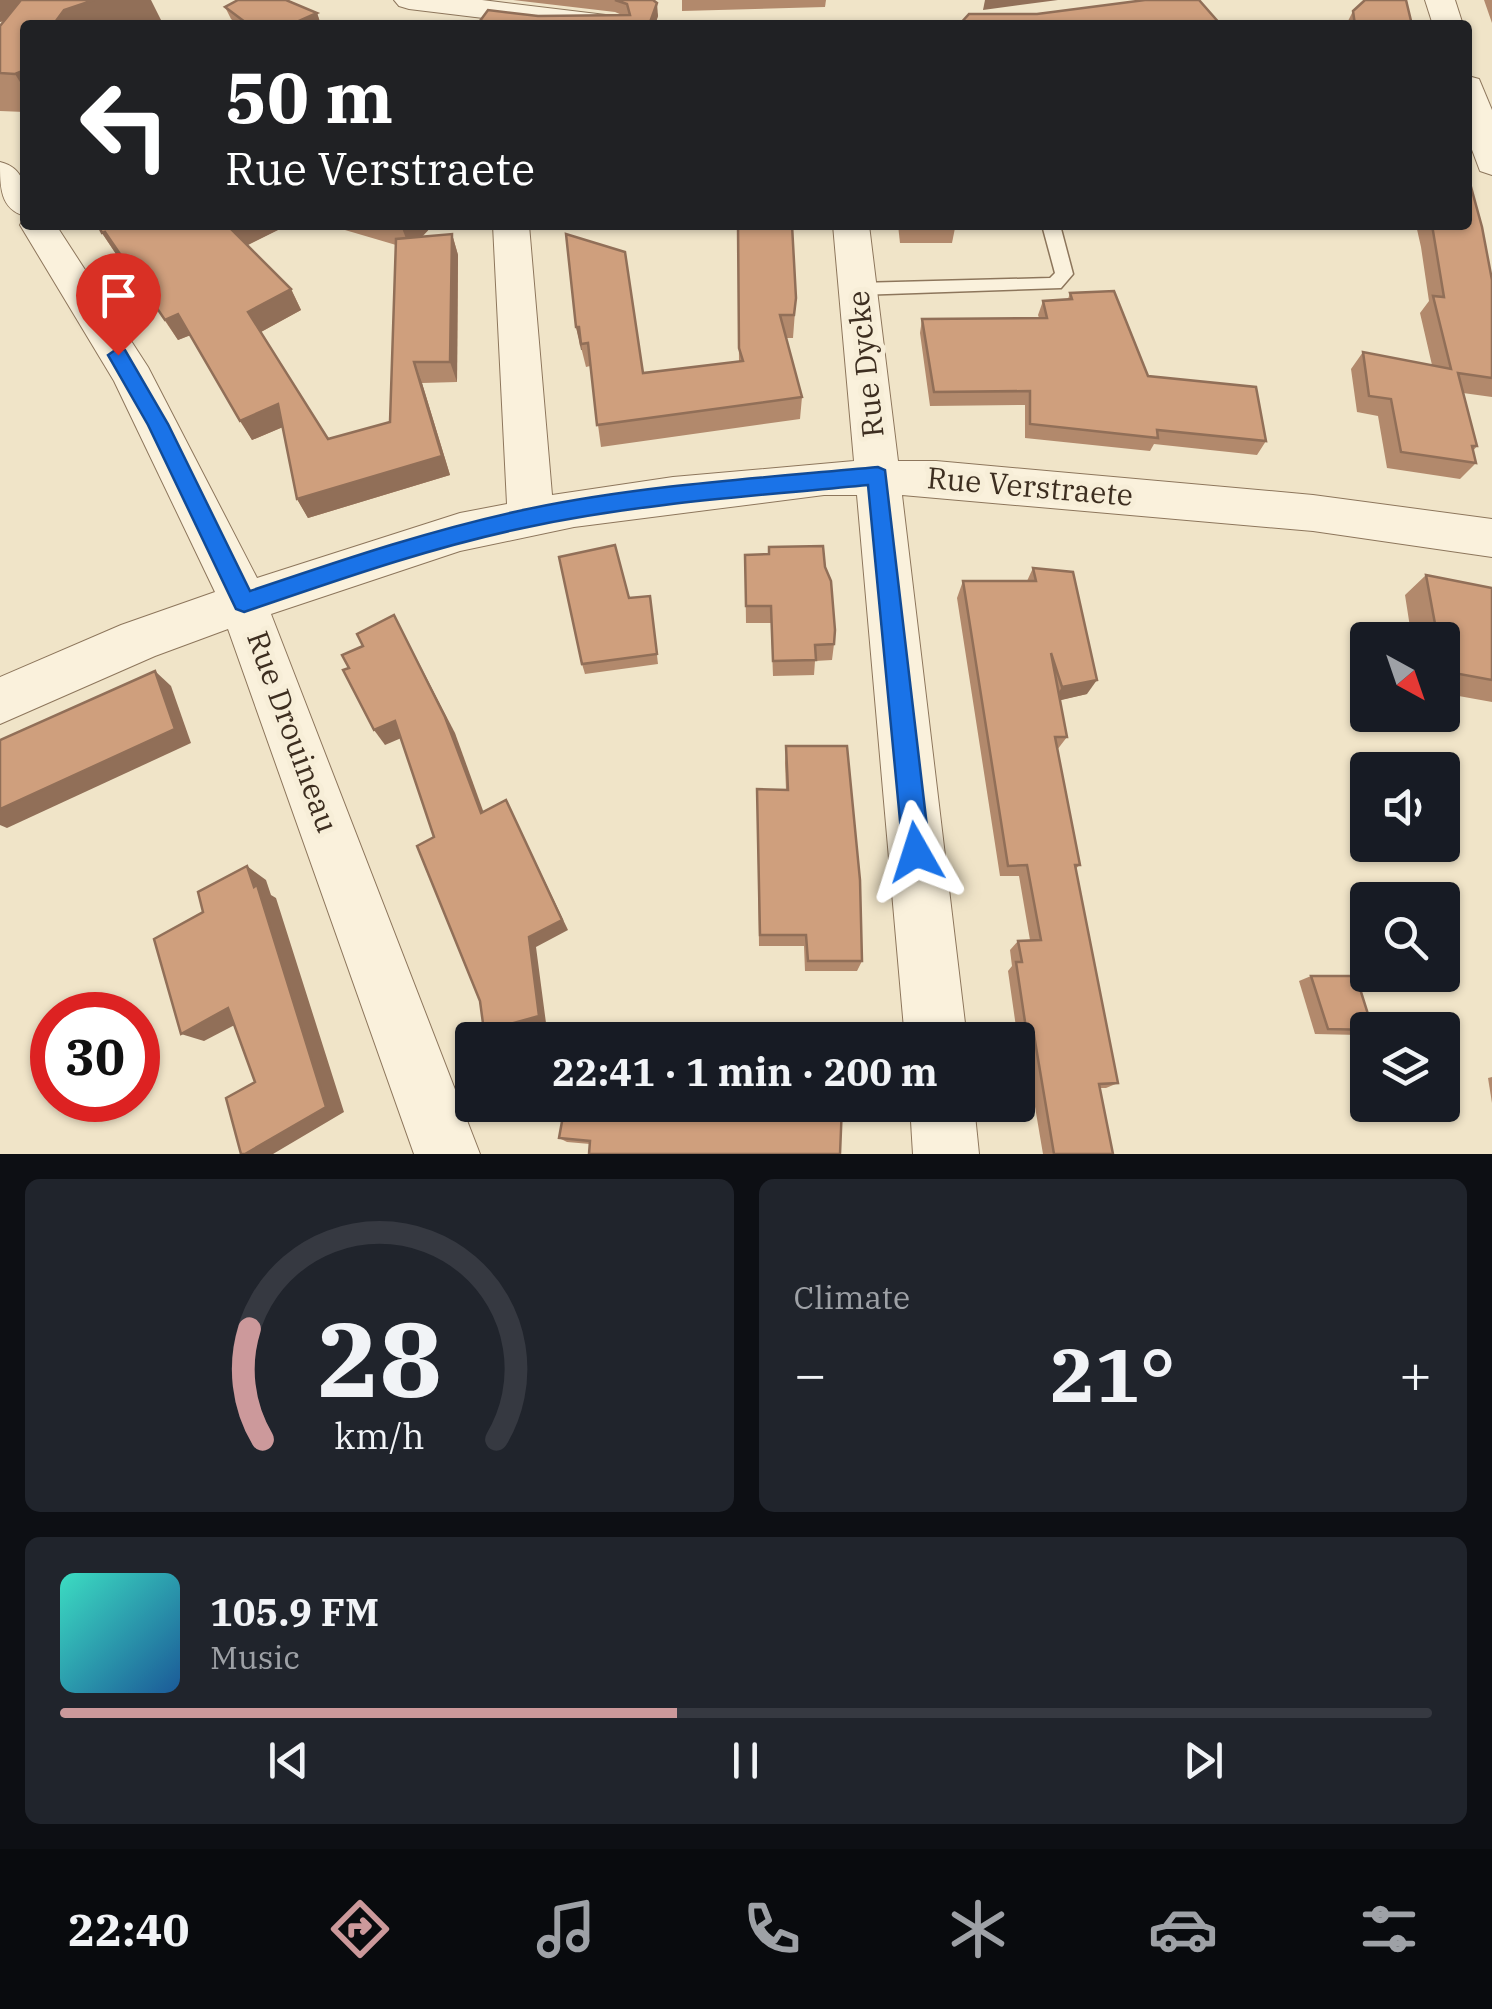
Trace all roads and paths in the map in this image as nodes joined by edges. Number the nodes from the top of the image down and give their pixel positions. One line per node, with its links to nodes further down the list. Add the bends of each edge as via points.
1 (409, 0): 2 (street)
2 (573, 20)
3 (1472, 99): 4 (street)
4 (1492, 164)
5 (36, 230): 13 (street, Rue Drouineau, via 152,412)
6 (511, 230): 11 (street)
7 (852, 230): 9 (street, Rue Dycke)
8 (1052, 230): 9 (lane, via 1064,274 1055,284)
9 (858, 288): 10 (street, Rue Dycke)
10 (878, 476): 11 (street, Rue Verstraete, via 673,495); 12 (street, Rue Verstraete, via 1272,509); 15 (street, Rue Dycke)
11 (531, 517): 13 (street, Rue Verstraete, via 422,543)
12 (1492, 538)
13 (244, 602): 14 (street, Rue Verstraete); 17 (street, Rue Drouineau)
14 (0, 702)
15 (934, 1022)
16 (943, 1122): 18 (street)
17 (448, 1154)
18 (946, 1154)

